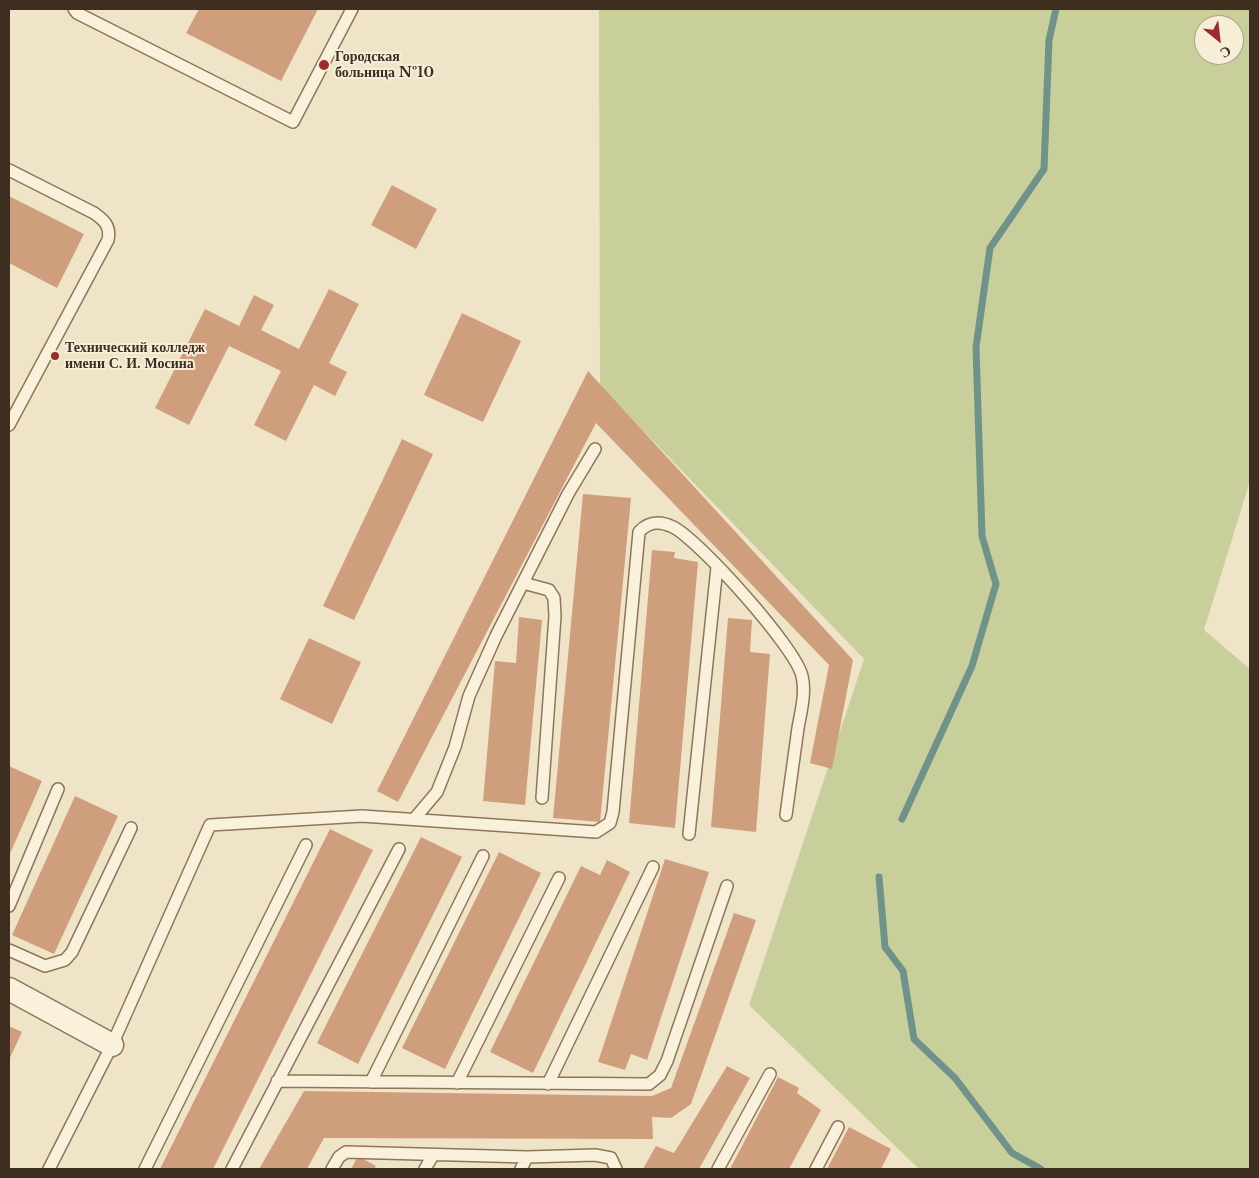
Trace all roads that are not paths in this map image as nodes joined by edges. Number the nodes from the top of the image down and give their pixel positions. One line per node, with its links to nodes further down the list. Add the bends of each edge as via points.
1 (74, 9): 2 (lane, via 293,122)
2 (352, 9)
3 (9, 170): 4 (lane, via 94,213 104,221 109,232 108,240)
4 (9, 425)
5 (594, 449): 7 (lane)
6 (717, 567): 10 (lane, via 746,596 793,656 802,675 804,689); 11 (lane, via 674,528 656,522 646,524 640,532 614,812 610,823 596,832); 13 (lane)
7 (523, 583): 9 (lane, via 549,590 554,598); 11 (lane, via 469,696 455,747 437,792)
8 (58, 789): 20 (lane)
9 (542, 798)
10 (786, 815)
11 (415, 818): 23 (lane, via 362,816 210,826)
12 (131, 828): 21 (lane, via 72,952 65,960 45,966)
13 (689, 834)
14 (306, 845): 33 (lane)
15 (399, 849): 25 (lane)
16 (483, 856): 26 (lane)
17 (653, 867): 28 (lane)
18 (559, 878): 27 (lane)
19 (727, 886): 28 (lane, via 667,1061 654,1081 643,1085)
20 (9, 906)
21 (9, 950)
22 (9, 988): 23 (street)
23 (112, 1045): 32 (lane)
24 (770, 1074): 39 (lane)
25 (277, 1081): 26 (lane); 34 (lane)
26 (371, 1082): 27 (lane)
27 (457, 1083): 28 (lane)
28 (548, 1084)
29 (838, 1127): 40 (lane)
30 (433, 1155): 31 (lane); 35 (lane, via 346,1152); 36 (lane)
31 (528, 1157): 37 (lane); 38 (lane, via 605,1156 615,1162)
32 (49, 1169)
33 (145, 1169)
34 (232, 1169)
35 (332, 1169)
36 (425, 1169)
37 (521, 1169)
38 (616, 1169)
39 (718, 1169)
40 (816, 1169)

